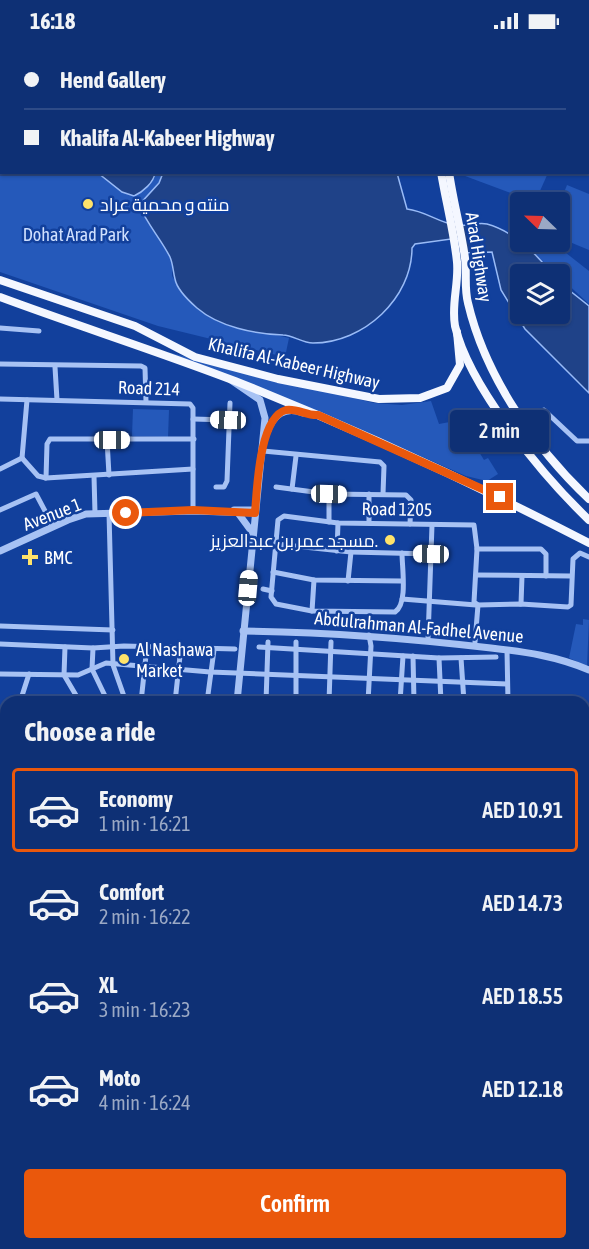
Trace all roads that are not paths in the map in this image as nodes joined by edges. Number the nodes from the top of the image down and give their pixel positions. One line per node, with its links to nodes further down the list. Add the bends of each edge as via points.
1 (442, 174): 3 (main road, Arad Highway)
2 (449, 174): 3 (main road, Arad Highway)
3 (450, 204): 4 (main road, Arad Highway)
4 (461, 256): 9 (main road, Arad Highway, via 453,305); 21 (main road, Arad Highway, via 473,319 497,377)
5 (0, 280): 9 (main road, Khalifa Al-Kabeer Highway, via 135,326 195,357 379,399 420,398 447,388 460,365)
6 (0, 297): 12 (main road, Khalifa Al-Kabeer Highway)
7 (0, 328): 8 (street)
8 (39, 331)
9 (457, 332): 48 (main road, via 498,411 552,483)
10 (0, 364): 11 (street)
11 (55, 367): 15 (street); 16 (street, via 143,366 147,375)
12 (231, 380): 18 (main road, Khalifa Al-Kabeer Highway); 22 (street, via 262,403)
13 (0, 399): 14 (street, Road 214)
14 (27, 400): 15 (street, Road 214); 28 (street)
15 (57, 400): 16 (street, Road 214)
16 (146, 402): 19 (street, Road 214, via 187,403 193,408)
17 (230, 403): 20 (street)
18 (318, 415): 22 (street, via 282,412 271,422); 56 (main road, Khalifa Al-Kabeer Highway, via 465,480)
19 (194, 419): 20 (street); 23 (street, Road 214)
20 (228, 420): 34 (street, via 227,481 224,487)
21 (523, 420): 25 (street, via 544,410 577,441); 41 (main road, Arad Highway)
22 (265, 438): 26 (street)
23 (194, 439): 24 (street); 30 (street, Road 214)
24 (107, 440): 31 (street); 33 (street, via 50,439)
25 (589, 441)
26 (263, 451): 27 (street); 37 (street)
27 (296, 456): 36 (street); 40 (street, via 381,462)
28 (22, 458): 29 (street); 33 (street, via 38,476)
29 (0, 469)
30 (193, 469): 31 (street); 43 (street, Road 214)
31 (109, 475): 32 (street)
32 (94, 476): 33 (street); 46 (street)
33 (46, 478)
34 (216, 487)
35 (276, 487): 36 (street)
36 (292, 489): 38 (street)
37 (257, 491): 44 (street); 45 (street)
38 (329, 494): 39 (street); 49 (street)
39 (369, 494): 40 (street); 51 (street)
40 (383, 494): 52 (street, via 409,496)
41 (589, 499)
42 (0, 510): 54 (street, via 36,494)
43 (193, 510): 44 (street, Avenue 1); 47 (street, Avenue 1)
44 (239, 511): 45 (street, Avenue 1); 55 (street)
45 (255, 512): 55 (street)
46 (95, 513): 47 (street, Avenue 1); 54 (street, Avenue 1)
47 (109, 513): 81 (street)
48 (589, 520)
49 (329, 522): 50 (street, Road 1205); 57 (street, Road 1205, via 280,517)
50 (338, 523): 51 (street, Road 1205); 60 (street)
51 (369, 523): 52 (street, Road 1205)
52 (410, 524): 53 (street, Road 1205)
53 (432, 525): 58 (street, Road 1205, via 474,525); 63 (street)
54 (53, 526): 59 (street, Avenue 1)
55 (252, 533): 82 (street)
56 (589, 543)
57 (276, 544): 60 (street); 65 (street, Road 1205)
58 (477, 549): 66 (street, Road 1205); 68 (street, via 541,549 546,554)
59 (0, 551)
60 (337, 551): 61 (street)
61 (351, 552): 62 (street); 71 (street)
62 (402, 554): 63 (street); 72 (street)
63 (431, 554): 76 (street)
64 (589, 557): 69 (street, via 575,555)
65 (273, 572): 70 (street); 74 (street, Road 1205)
66 (476, 575): 67 (street); 77 (street, Road 1205)
67 (522, 576): 68 (street); 78 (street)
68 (546, 576): 69 (street)
69 (570, 576): 78 (street, via 568,607)
70 (314, 580): 71 (street); 79 (street)
71 (348, 581): 72 (street)
72 (401, 581): 75 (street)
73 (262, 589): 74 (street)
74 (272, 591): 79 (street, Road 1205, via 273,602)
75 (402, 599): 76 (street); 79 (street, via 394,612)
76 (430, 602): 77 (street); 84 (street)
77 (476, 604): 78 (street); 87 (street, Road 1205)
78 (521, 604)
79 (312, 611)
80 (0, 626): 81 (street)
81 (113, 630): 95 (street)
82 (243, 631): 83 (street, Abdulrahman Al-Fadhel Avenue); 113 (street)
83 (373, 635): 84 (street, Abdulrahman Al-Fadhel Avenue); 101 (street)
84 (428, 639): 98 (street, Abdulrahman Al-Fadhel Avenue)
85 (296, 642): 99 (street)
86 (331, 642): 100 (street)
87 (475, 642)
88 (0, 644): 91 (street)
89 (268, 645): 93 (street); 99 (street); 117 (street)
90 (147, 646): 92 (street); 95 (street); 108 (street)
91 (65, 647): 94 (street); 116 (street)
92 (181, 647): 97 (street); 110 (street)
93 (258, 647)
94 (93, 648): 95 (street); 109 (street)
95 (112, 648): 107 (street)
96 (235, 649): 97 (street)
97 (214, 650): 112 (street)
98 (507, 650): 111 (street, Abdulrahman Al-Fadhel Avenue, via 550,656); 125 (street)
99 (295, 651): 100 (street); 118 (street)
100 (329, 652): 101 (street); 119 (street)
101 (371, 654): 102 (street); 120 (street)
102 (404, 656): 103 (street); 121 (street)
103 (413, 656): 105 (street); 122 (street)
104 (496, 657): 106 (street)
105 (439, 658): 106 (street); 123 (street)
106 (462, 658): 124 (street)
107 (113, 665): 108 (street); 109 (street, via 103,663); 129 (street)
108 (145, 667): 110 (street); 130 (street)
109 (92, 669): 116 (street, via 83,674); 128 (street)
110 (178, 670): 112 (street); 131 (street)
111 (589, 670)
112 (210, 672): 113 (street); 132 (street)
113 (238, 673): 117 (street); 133 (street)
114 (0, 674): 115 (street)
115 (29, 674): 116 (street); 126 (street)
116 (64, 675): 127 (street)
117 (266, 675): 118 (street); 134 (street)
118 (296, 676): 119 (street); 135 (street)
119 (330, 677): 120 (street); 136 (street)
120 (370, 679): 121 (street); 137 (street)
121 (402, 681): 122 (street); 138 (street)
122 (414, 681): 123 (street); 139 (street)
123 (440, 683): 124 (street); 140 (street)
124 (463, 684): 125 (street); 141 (street)
125 (507, 684): 142 (street)
126 (22, 696)
127 (76, 696)
128 (105, 696)
129 (124, 696)
130 (142, 696)
131 (176, 696)
132 (208, 696)
133 (236, 696)
134 (266, 696)
135 (296, 696)
136 (329, 696)
137 (369, 696)
138 (401, 696)
139 (414, 696)
140 (441, 696)
141 (464, 696)
142 (508, 696)

